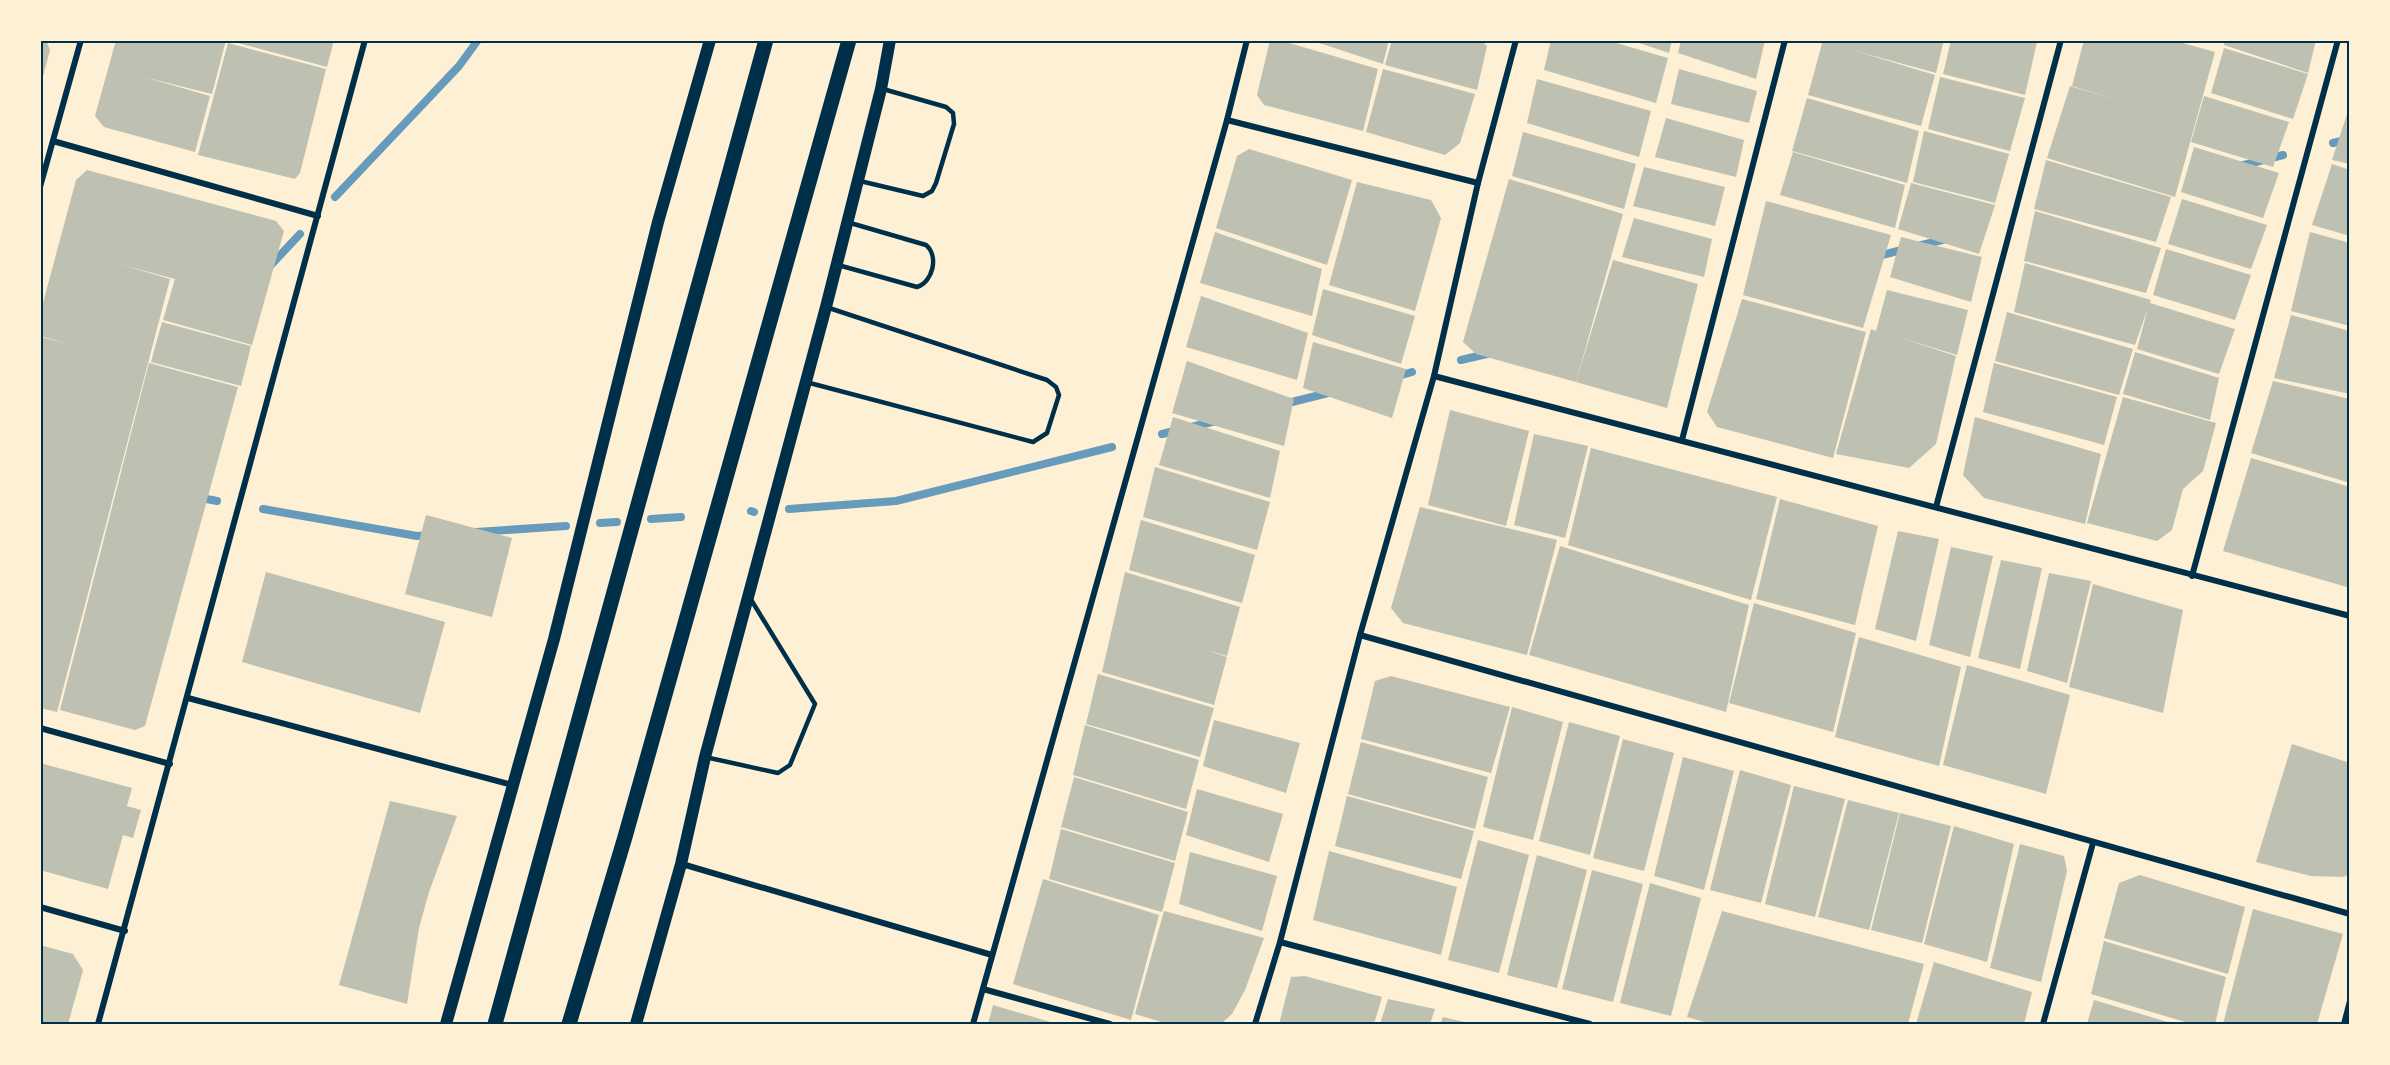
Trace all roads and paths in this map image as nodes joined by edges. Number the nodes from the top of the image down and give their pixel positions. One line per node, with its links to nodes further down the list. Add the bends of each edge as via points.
1 (81, 40): 14 (street)
2 (365, 40): 18 (street)
3 (710, 40): 34 (main road, via 658,222 554,639)
4 (766, 40): 46 (main road)
5 (849, 40): 47 (main road)
6 (890, 40): 12 (main road)
7 (1247, 40): 13 (street)
8 (1516, 40): 16 (street)
9 (1785, 40): 24 (street)
10 (2061, 40): 25 (street)
11 (2338, 40): 26 (street)
12 (881, 89): 15 (main road); 15 (lane, via 946,107 953,113 954,124 932,191 923,196)
13 (1227, 120): 16 (street); 41 (street)
14 (53, 141): 17 (street); 18 (street)
15 (858, 180): 19 (main road)
16 (1478, 183): 22 (street)
17 (40, 187)
18 (318, 216): 30 (street)
19 (848, 222): 20 (main road); 20 (lane, via 926,246 934,257 929,279 917,287)
20 (837, 265): 21 (main road)
21 (826, 307): 23 (main road); 23 (lane, via 1047,380 1059,395 1047,433 1033,442)
22 (1434, 376): 24 (street); 29 (street)
23 (806, 382): 27 (main road)
24 (1682, 440): 25 (street)
25 (1936, 507): 26 (street)
26 (2192, 576): 28 (street)
27 (749, 596): 32 (main road); 32 (lane, via 815,704 790,765 778,773)
28 (2349, 616)
29 (1360, 635): 35 (street); 40 (street)
30 (188, 698): 33 (street); 34 (street)
31 (40, 728): 33 (street)
32 (705, 757): 36 (main road)
33 (170, 764): 39 (street)
34 (512, 785): 45 (main road)
35 (2093, 843): 38 (street); 53 (street)
36 (681, 864): 41 (street); 48 (main road)
37 (40, 907): 39 (street)
38 (2349, 914)
39 (125, 931): 44 (street)
40 (1280, 942): 51 (street); 52 (street)
41 (992, 955): 42 (street)
42 (983, 988): 49 (street); 50 (street)
43 (2349, 1001): 54 (street)
44 (98, 1024)
45 (446, 1024)
46 (495, 1024)
47 (569, 1024)
48 (636, 1024)
49 (973, 1024)
50 (1110, 1024)
51 (1255, 1024)
52 (1590, 1024)
53 (2043, 1024)
54 (2344, 1024)

